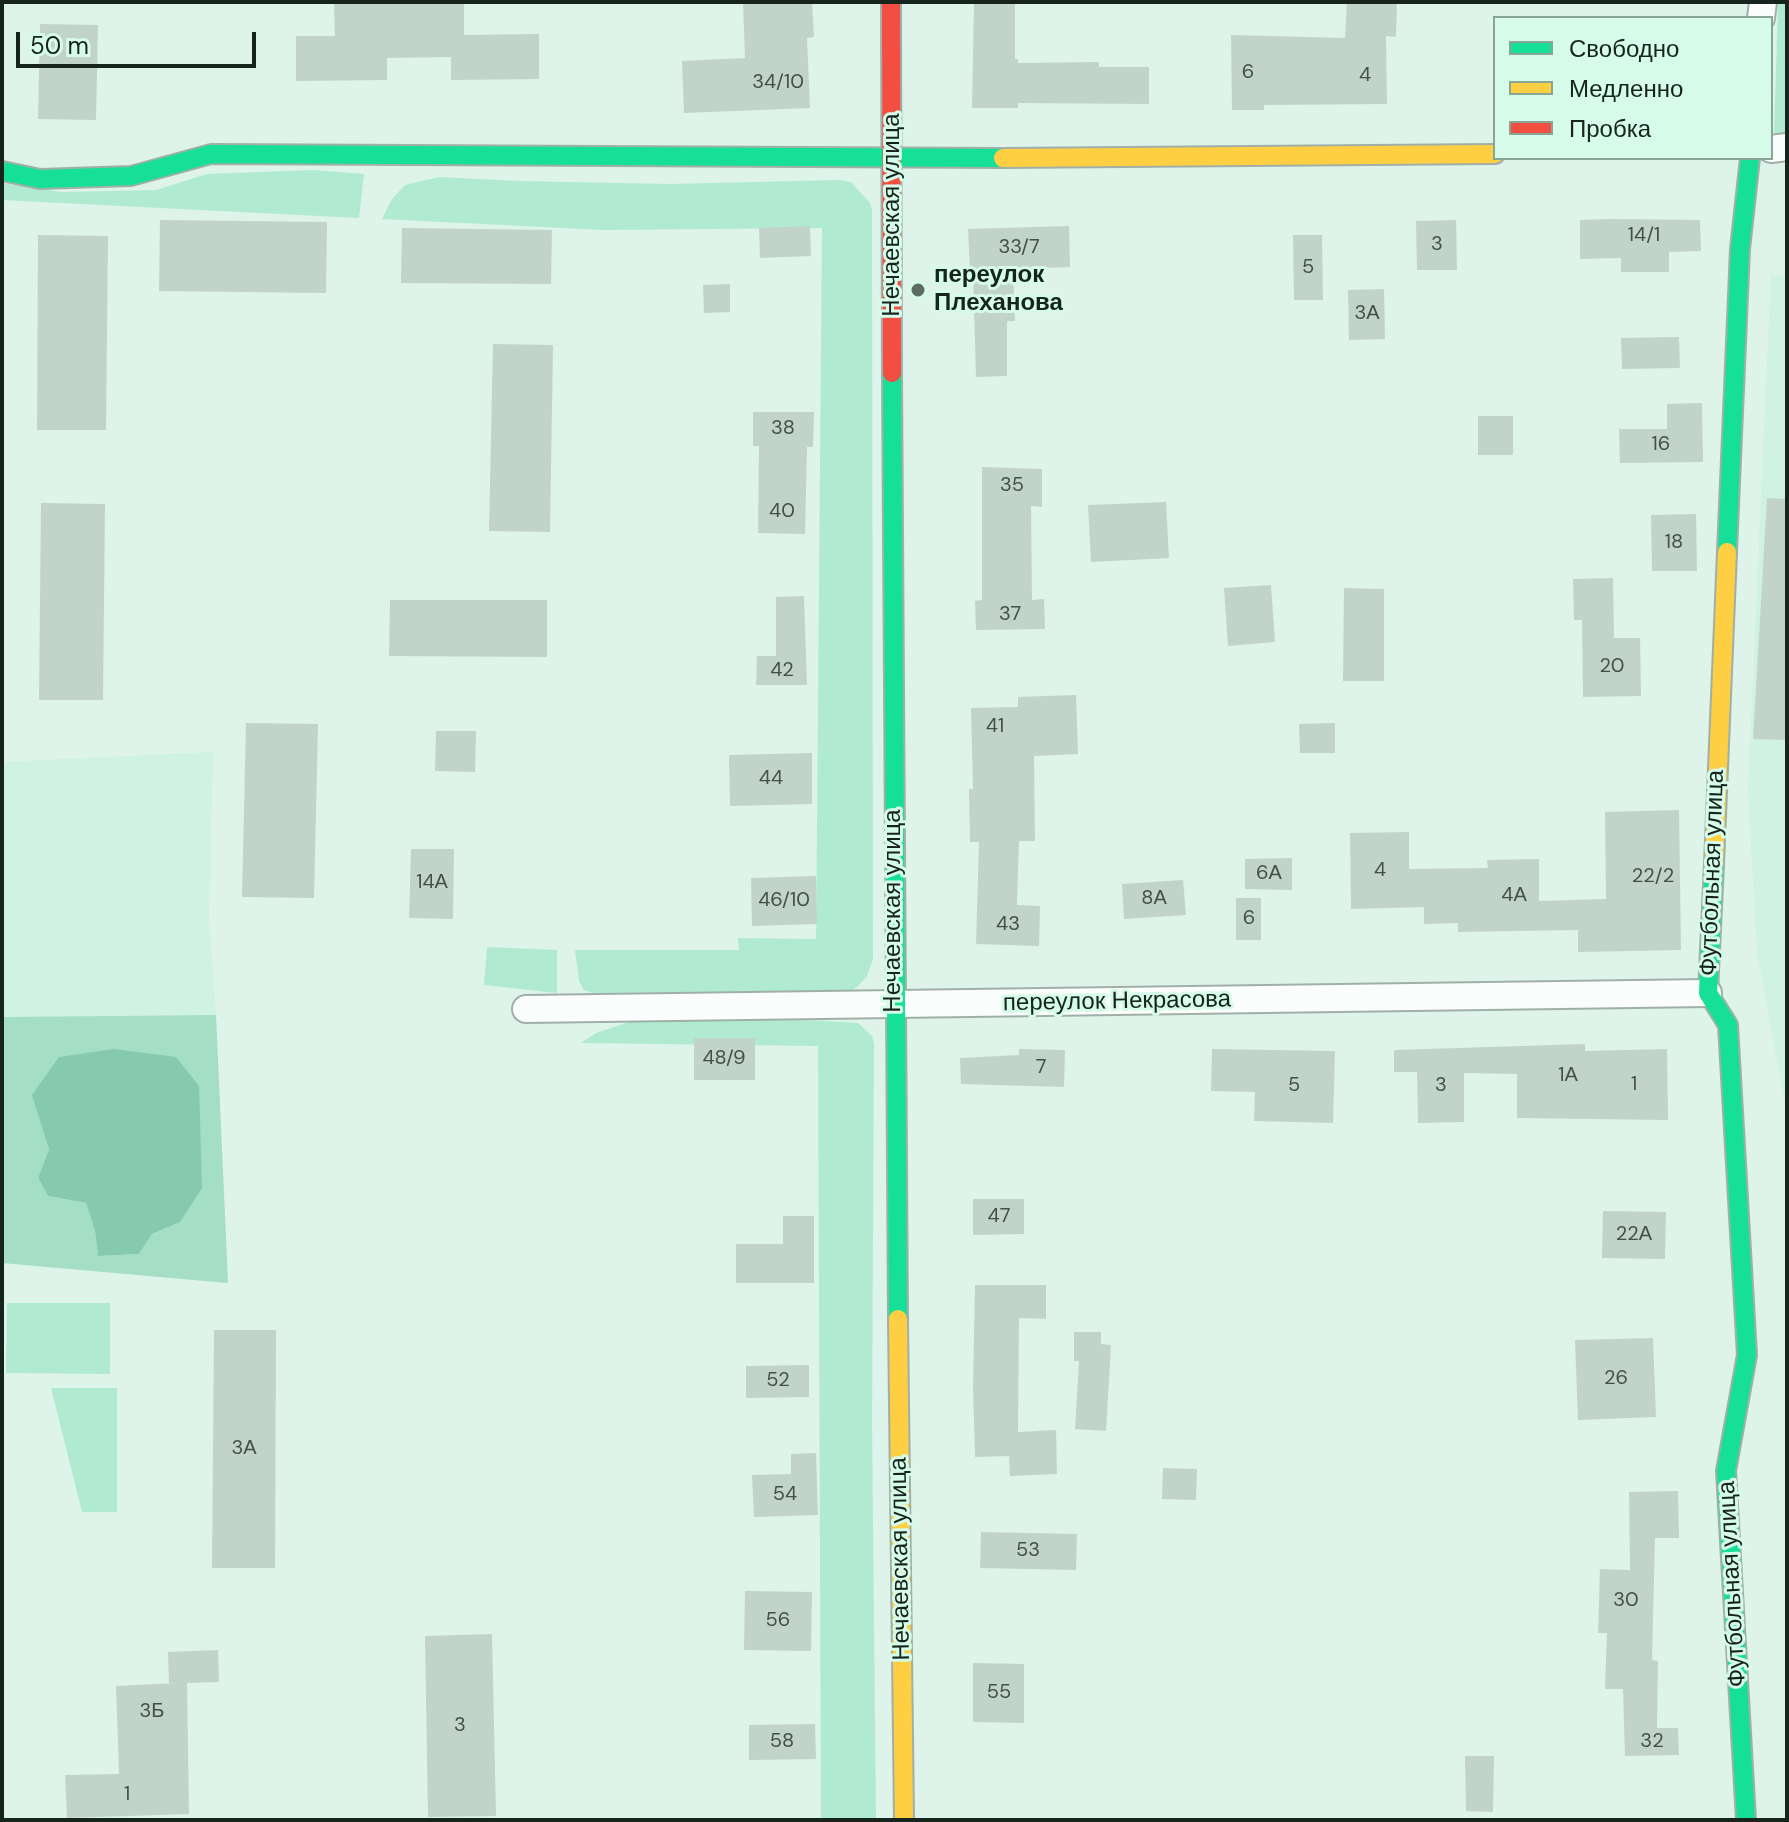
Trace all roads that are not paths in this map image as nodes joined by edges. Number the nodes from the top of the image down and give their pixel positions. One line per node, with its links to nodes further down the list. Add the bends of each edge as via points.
1 (891, 2): 3 (street, Нечаевская улица)
2 (1493, 154): 3 (street)
3 (893, 159): 5 (street, via 211,154 131,176 40,179); 7 (street, Нечаевская улица)
4 (1750, 160): 6 (street, Футбольная улица, via 1739,264)
5 (2, 171)
6 (1708, 993): 7 (street, переулок Некрасова); 10 (street, Футбольная улица, via 1728,1025 1747,1355 1726,1471)
7 (894, 1005): 8 (street, переулок Некрасова); 9 (street, Нечаевская улица)
8 (526, 1009)
9 (904, 1820)
10 (1746, 1820)

